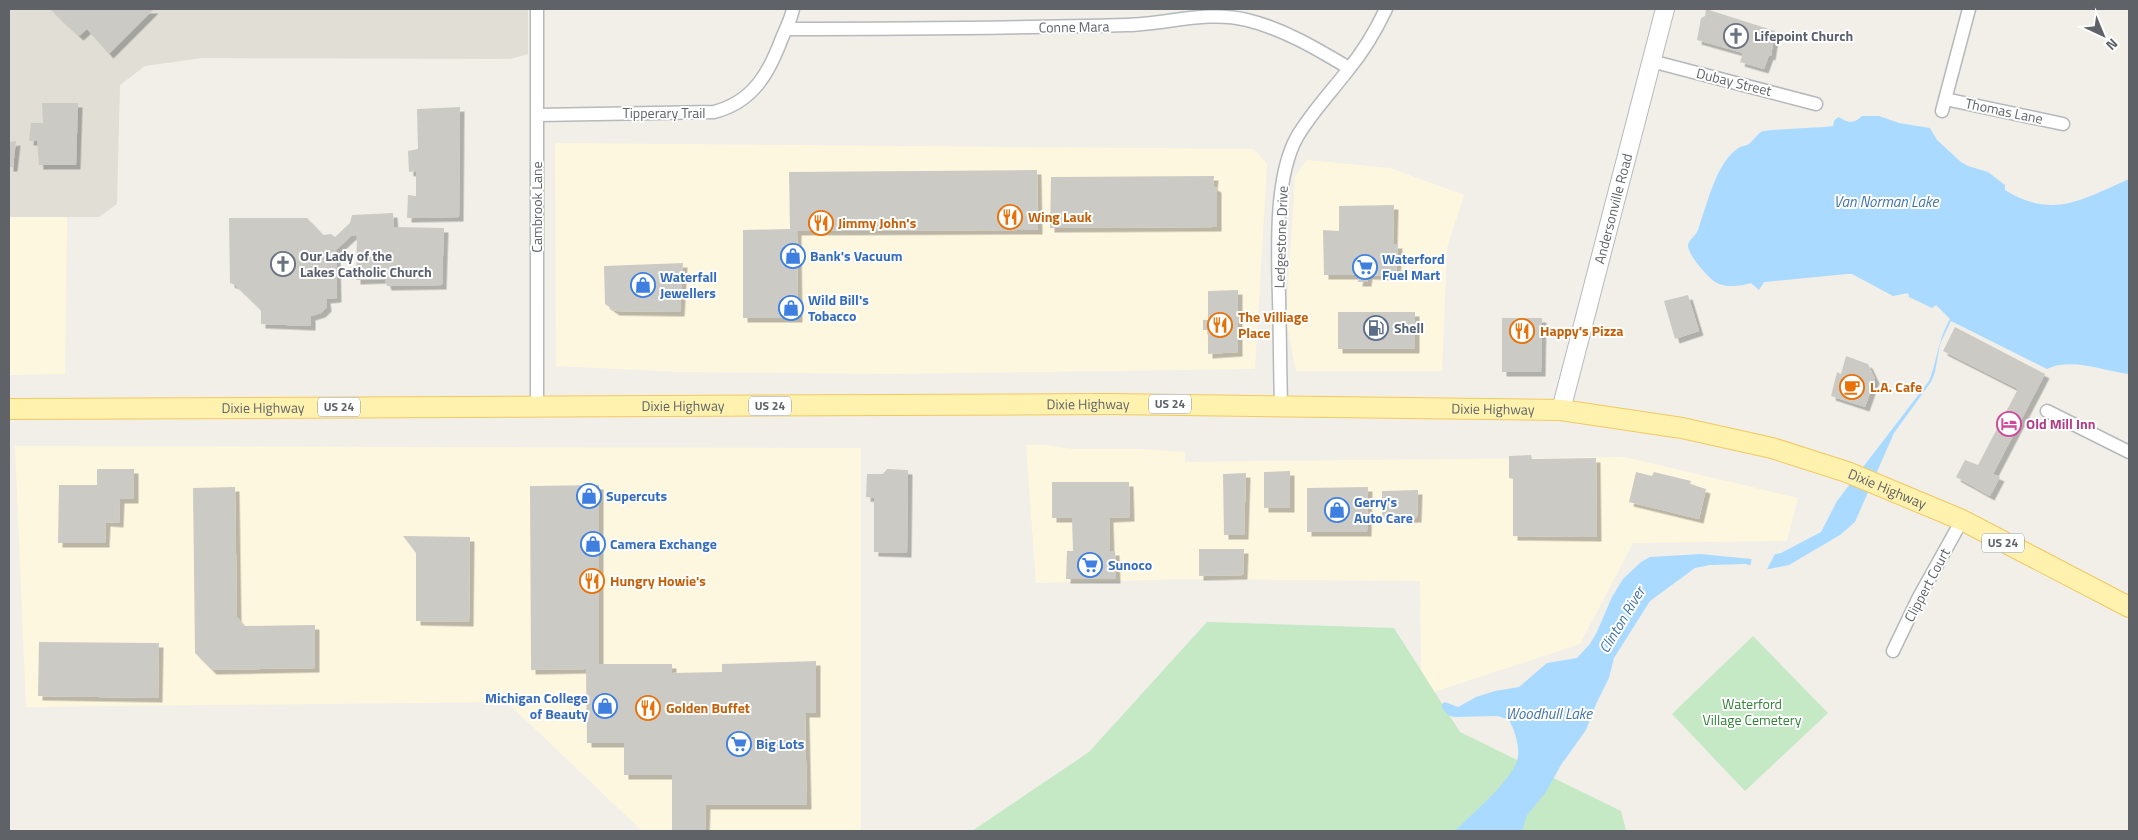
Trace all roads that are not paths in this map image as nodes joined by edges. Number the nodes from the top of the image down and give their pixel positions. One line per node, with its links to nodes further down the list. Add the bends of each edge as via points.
1 (536, 9): 11 (street, Cambrook Lane)
2 (793, 9): 7 (street, Tipperary Trail)
3 (1386, 9): 9 (street, Ledgestone Drive)
4 (1665, 9): 8 (street, Andersonville Road)
5 (1969, 9): 12 (street, Thomas Lane, via 1944,105)
6 (1184, 14): 7 (street, Conne Mara, via 1134,25); 9 (street, Conne Mara, via 1247,20 1306,43)
7 (786, 29): 11 (street, Tipperary Trail, via 773,63 758,85 726,109 714,112)
8 (1651, 61): 10 (street, Dubay Street); 16 (street, Andersonville Road)
9 (1350, 68): 14 (street, Ledgestone Drive, via 1297,138 1287,161 1278,253)
10 (1816, 104)
11 (537, 115): 13 (street, Cambrook Lane)
12 (2063, 124)
13 (537, 406): 14 (main road, Dixie Highway / US 24); 15 (main road, Dixie Highway / US 24)
14 (1281, 406): 16 (main road, Dixie Highway / US 24)
15 (9, 409)
16 (1561, 410): 19 (main road, Dixie Highway / US 24, via 1682,428 1772,448 1875,482)
17 (2046, 411): 18 (street)
18 (2129, 452)
19 (1962, 520): 20 (main road, Dixie Highway / US 24); 21 (street, Clippert Court)
20 (2129, 608)
21 (1893, 651)

